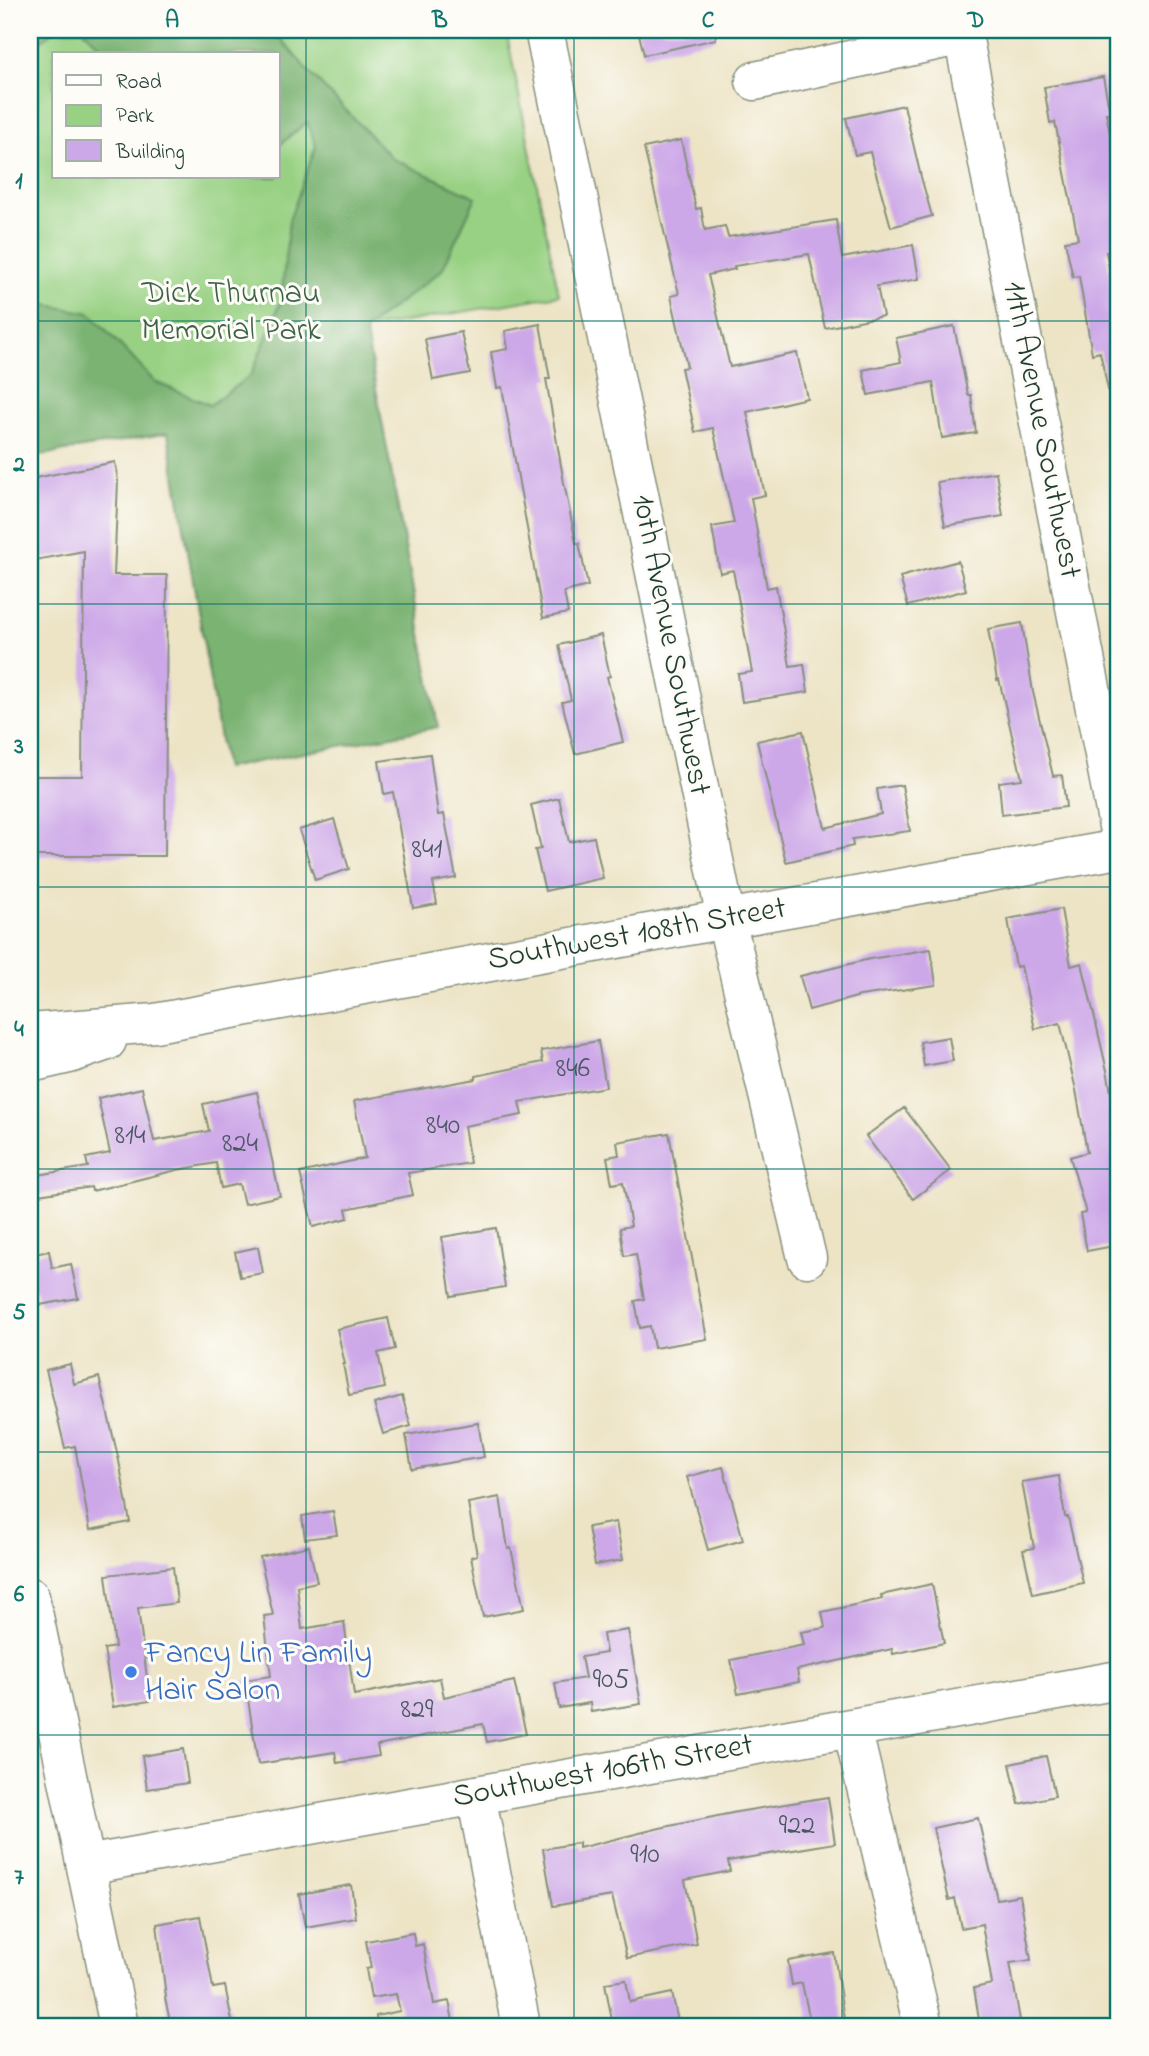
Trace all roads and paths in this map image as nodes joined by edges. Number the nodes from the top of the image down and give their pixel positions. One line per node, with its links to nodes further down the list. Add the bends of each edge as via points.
1 (544, 30): 6 (street, 10th Avenue Southwest)
2 (963, 32): 3 (street); 4 (street, 11th Avenue Southwest)
3 (755, 81)
4 (1119, 831)
5 (1119, 849): 6 (street, Southwest 108th Street)
6 (726, 919): 7 (street, Southwest 108th Street); 10 (street, 10th Avenue Southwest)
7 (155, 1023): 8 (street, Southwest 108th Street); 9 (street, Southwest 108th Street)
8 (30, 1033)
9 (30, 1063)
10 (807, 1258)
11 (30, 1597): 13 (street)
12 (1119, 1679): 14 (street, Southwest 106th Street)
13 (43, 1726): 16 (street)
14 (852, 1728): 15 (street, Southwest 106th Street); 19 (street)
15 (476, 1795): 16 (street, Southwest 106th Street); 18 (street)
16 (86, 1865): 17 (street)
17 (118, 2026)
18 (521, 2026)
19 (923, 2026)

